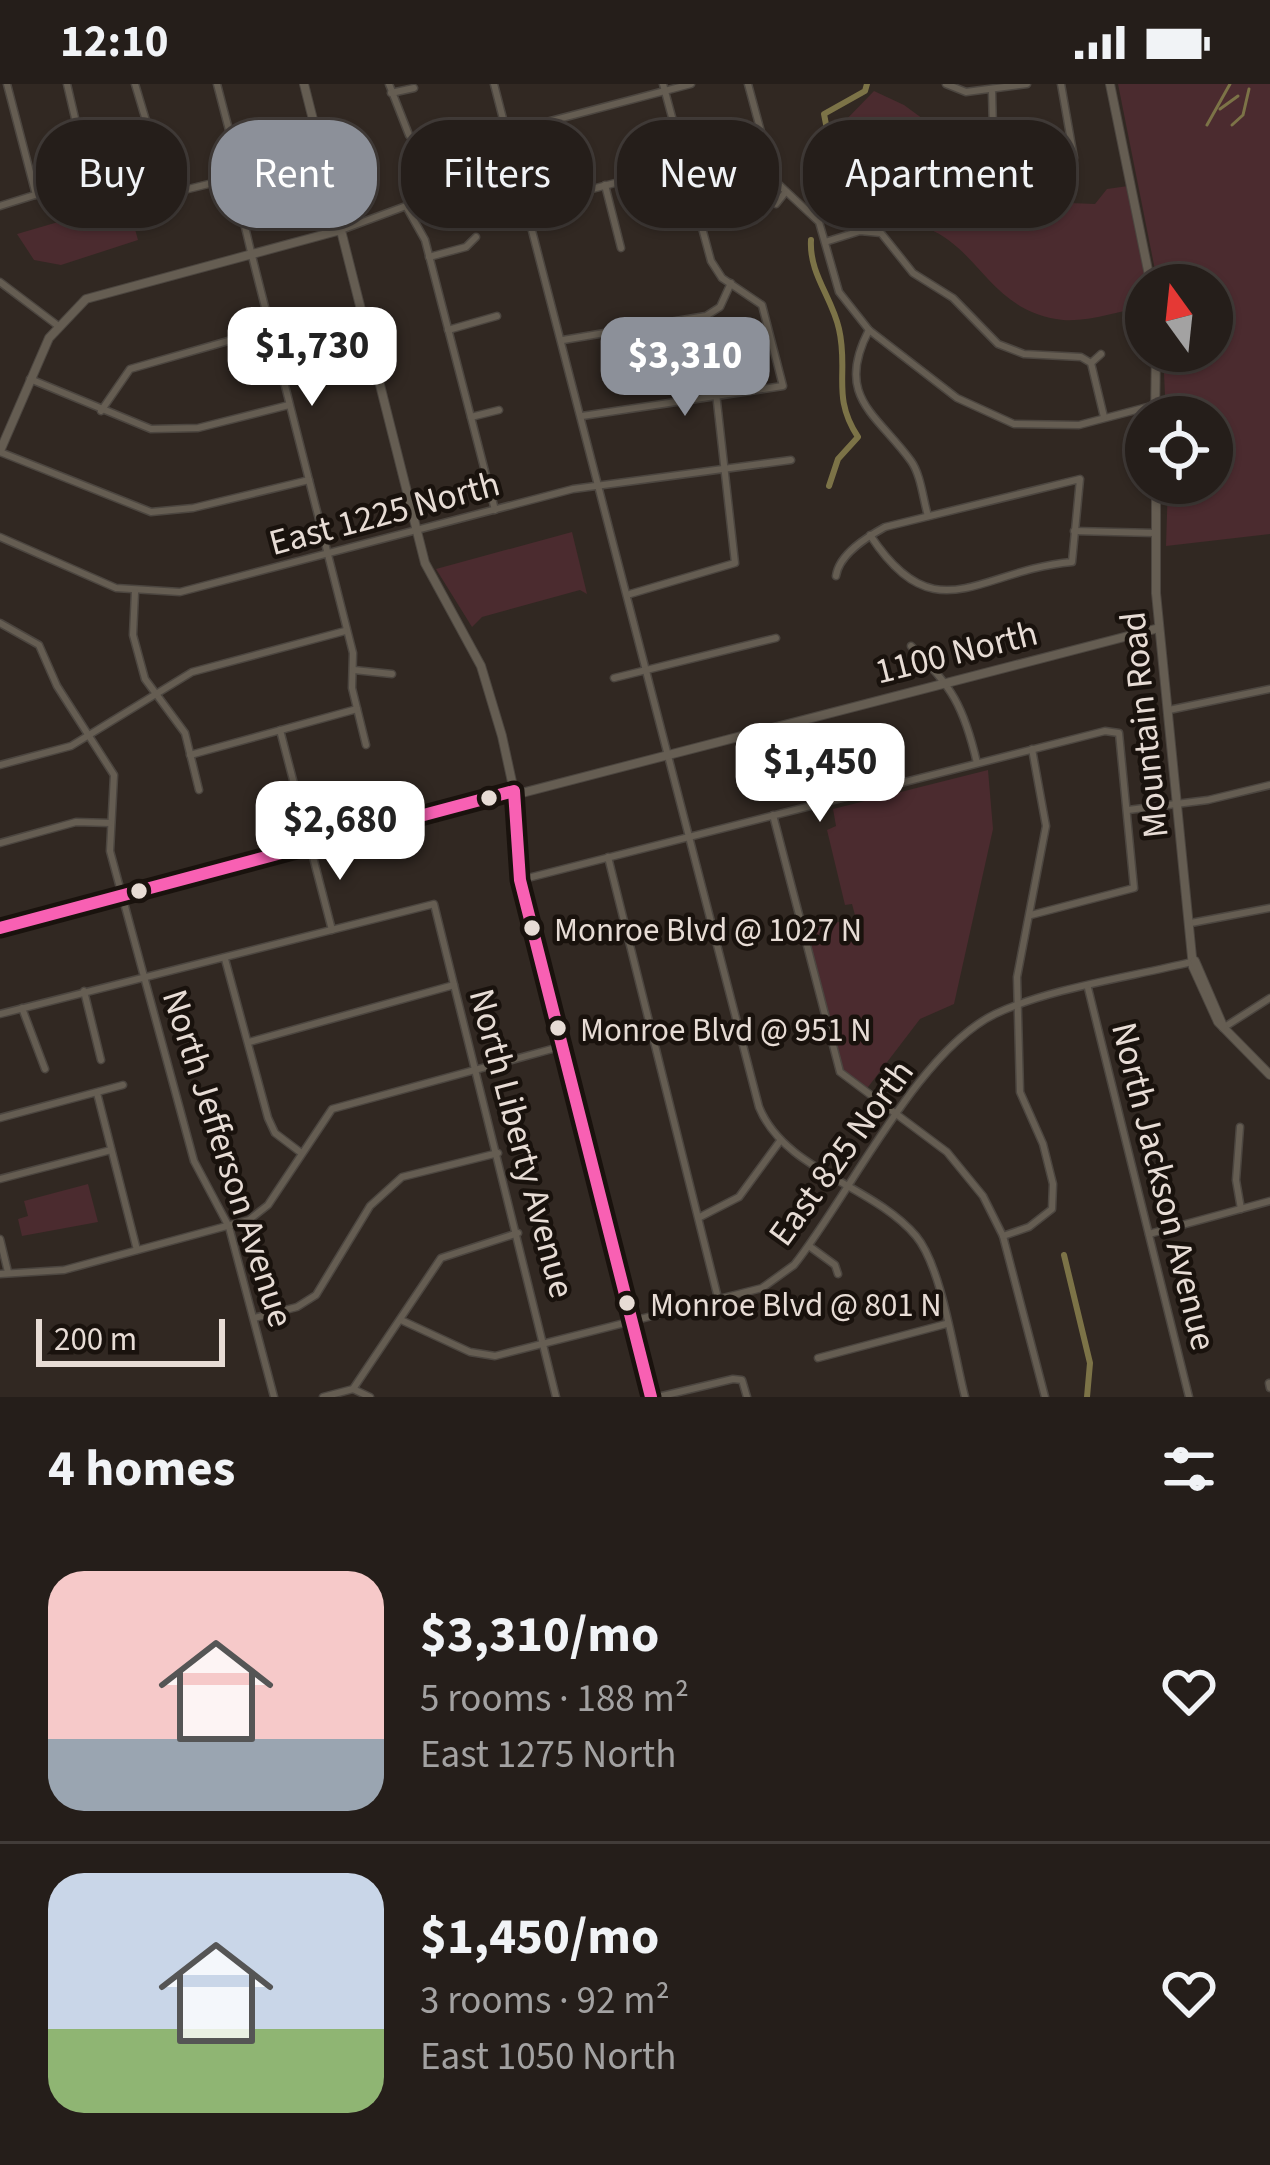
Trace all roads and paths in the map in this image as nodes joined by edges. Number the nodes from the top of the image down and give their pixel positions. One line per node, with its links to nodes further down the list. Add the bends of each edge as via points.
1 (67, 84): 17 (street)
2 (135, 84): 26 (street, via 168,194)
3 (217, 84): 18 (street)
4 (304, 84): 38 (street)
5 (494, 84): 20 (street)
6 (691, 84): 13 (street)
7 (748, 84): 29 (street)
8 (948, 84): 16 (street)
9 (1027, 84): 16 (street)
10 (1061, 84): 24 (street)
11 (1110, 84): 44 (street)
12 (4, 85): 30 (street)
13 (664, 87): 21 (street); 22 (street)
14 (414, 88): 15 (street)
15 (390, 89): 19 (street)
16 (992, 90): 23 (street)
17 (75, 120)
18 (226, 120)
19 (403, 120)
20 (504, 120)
21 (549, 120)
22 (673, 120)
23 (993, 120)
24 (1067, 120)
25 (617, 182): 27 (street)
26 (211, 183)
27 (605, 185): 28 (street); 41 (street)
28 (593, 188)
29 (784, 194): 31 (street); 40 (street, via 813,213)
30 (36, 195): 32 (street)
31 (779, 200)
32 (0, 206)
33 (401, 208): 38 (street)
34 (247, 228): 42 (street)
35 (416, 228): 43 (street)
36 (532, 228): 52 (street)
37 (702, 228): 46 (street, via 711,261)
38 (341, 230): 42 (street); 73 (street)
39 (476, 237): 43 (street)
40 (825, 242): 51 (street, via 847,308); 54 (street, via 881,233 914,273 953,298 998,344)
41 (621, 248)
42 (250, 252): 48 (street, via 107,289); 49 (street)
43 (429, 256): 50 (street)
44 (1146, 264)
45 (0, 282): 48 (street)
46 (731, 283): 52 (street, via 706,316); 56 (street, via 762,305 783,386)
47 (497, 316): 50 (street)
48 (57, 325): 55 (street)
49 (270, 329): 57 (street); 59 (street, via 130,369)
50 (448, 330): 62 (street)
51 (868, 330): 63 (street, via 957,398 999,419 1048,427); 71 (street, via 858,351 860,398 911,461)
52 (563, 340): 61 (street)
53 (1101, 354): 54 (street)
54 (1091, 363): 63 (street)
55 (30, 380): 59 (street); 64 (street)
56 (716, 394): 61 (street); 66 (street)
57 (290, 405): 59 (street, via 175,430); 67 (street)
58 (499, 410): 62 (street)
59 (101, 411)
60 (1125, 413): 63 (street)
61 (582, 416): 68 (street)
62 (471, 417): 70 (street)
63 (1104, 418)
64 (0, 452): 67 (street, via 151,512)
65 (791, 460): 66 (street, East 1225 North)
66 (726, 467): 68 (street, East 1225 North); 80 (street, via 735,563)
67 (309, 480): 77 (street)
68 (599, 484): 70 (street, East 1225 North); 80 (street)
69 (1156, 504): 74 (street, Mountain Road)
70 (495, 510): 73 (street, East 1225 North)
71 (928, 516): 72 (street, via 1080,479); 75 (street)
72 (1074, 531): 74 (street); 75 (street, via 1072,562 937,591 899,576)
73 (416, 532): 77 (street, East 1225 North); 105 (street, via 433,582 489,685)
74 (1155, 532): 82 (street, Mountain Road)
75 (870, 535): 78 (street)
76 (0, 537): 79 (street, East 1225 North)
77 (327, 556): 79 (street, East 1225 North, via 180,592); 83 (street)
78 (836, 576)
79 (135, 592): 92 (street, via 133,635)
80 (630, 594): 87 (street)
81 (0, 622): 96 (street, North Jefferson Avenue, via 39,645)
82 (1159, 628): 90 (street, 1100 North); 94 (street, Mountain Road)
83 (346, 631): 86 (street); 92 (street, via 192,672)
84 (776, 638): 87 (street)
85 (911, 646): 90 (street)
86 (354, 670): 88 (street); 93 (street)
87 (648, 671): 89 (street); 99 (street)
88 (392, 674)
89 (614, 678)
90 (948, 681): 99 (street, 1100 North); 101 (street)
91 (1270, 688): 94 (street)
92 (152, 692): 96 (street); 100 (street, via 185,733)
93 (357, 709): 95 (street); 97 (street)
94 (1169, 710): 106 (street, Mountain Road)
95 (280, 730): 100 (street); 112 (street)
96 (90, 735): 102 (street); 109 (street, North Jefferson Avenue, via 114,775)
97 (366, 745)
98 (1032, 749): 101 (street); 107 (street, via 1119,734); 117 (street, via 1046,826)
99 (670, 752): 105 (street, 1100 North); 110 (street)
100 (190, 755): 104 (street)
101 (977, 764): 108 (street)
102 (0, 765)
103 (1270, 785): 106 (street)
104 (199, 790)
105 (514, 791): 112 (street, 1100 North); 114 (street)
106 (1179, 804): 107 (street); 118 (street, Mountain Road)
107 (1128, 810): 117 (street, via 1134,888)
108 (773, 815): 110 (street); 140 (street, via 834,1059 850,1085)
109 (110, 823): 111 (street, via 76,822); 115 (street, North Jefferson Avenue)
110 (691, 836): 113 (street); 143 (street, via 759,1107)
111 (0, 843)
112 (308, 846): 115 (street, 1100 North); 120 (street)
113 (608, 857): 114 (street); 151 (street)
114 (520, 880): 133 (street)
115 (122, 896): 119 (street, 1100 North); 123 (street, North Jefferson Avenue)
116 (1270, 908): 118 (street)
117 (1030, 915): 128 (street)
118 (1191, 923): 122 (street, Mountain Road)
119 (0, 928)
120 (332, 931): 121 (street); 124 (street, North Liberty Avenue, via 434,904)
121 (226, 958): 123 (street); 132 (street)
122 (1195, 961): 125 (street, East 825 North); 131 (street, Mountain Road)
123 (144, 980): 126 (street); 152 (street, North Jefferson Avenue, via 194,1161)
124 (454, 985): 132 (street); 135 (street, North Liberty Avenue)
125 (1088, 988): 128 (street, East 825 North); 154 (street, North Jackson Avenue)
126 (84, 991): 129 (street); 134 (street)
127 (1270, 998): 131 (street)
128 (1017, 1006): 140 (street, East 825 North, via 974,1026); 155 (street, via 1020,1092 1053,1184 1050,1214)
129 (22, 1008): 130 (street); 136 (street)
130 (0, 1014)
131 (1223, 1028): 137 (street)
132 (249, 1042): 145 (street, via 275,1133)
133 (563, 1046): 135 (street); 163 (street)
134 (101, 1060)
135 (476, 1068): 145 (street, via 332,1109); 146 (street, North Liberty Avenue)
136 (45, 1069)
137 (1270, 1076)
138 (123, 1085): 139 (street)
139 (98, 1093): 141 (street); 144 (street)
140 (897, 1117): 148 (street, East 825 North); 155 (street, via 961,1165)
141 (0, 1118)
142 (1240, 1127): 150 (street)
143 (780, 1141): 148 (street); 151 (street, via 739,1197)
144 (111, 1150): 147 (street); 158 (street)
145 (300, 1152): 152 (street, via 268,1205)
146 (498, 1153): 153 (street, North Liberty Avenue); 162 (street, via 402,1177 385,1189 316,1295)
147 (0, 1179)
148 (848, 1186): 157 (street, East 825 North); 165 (street, via 923,1246)
149 (1270, 1201): 150 (street)
150 (1240, 1209): 154 (street)
151 (700, 1216): 161 (street)
152 (229, 1227): 158 (street); 162 (street, North Jefferson Avenue)
153 (518, 1233): 164 (street, via 441,1258); 166 (street, North Liberty Avenue)
154 (1149, 1234): 177 (street, North Jackson Avenue)
155 (1003, 1236): 176 (street)
156 (0, 1239): 159 (street)
157 (809, 1246): 160 (street); 161 (street, East 825 North, via 780,1279)
158 (137, 1250): 159 (street, via 64,1270)
159 (4, 1273)
160 (838, 1274)
161 (718, 1298): 163 (street)
162 (254, 1318): 169 (street, North Jefferson Avenue)
163 (631, 1319): 166 (street); 173 (street)
164 (401, 1320): 166 (street, via 483,1354); 168 (street)
165 (946, 1324): 167 (street); 175 (street)
166 (547, 1342): 172 (street, North Liberty Avenue)
167 (818, 1358)
168 (352, 1389): 170 (street); 171 (street)
169 (274, 1397)
170 (323, 1397)
171 (370, 1397)
172 (556, 1397)
173 (654, 1397): 174 (street, via 742,1380)
174 (746, 1397)
175 (965, 1397)
176 (1046, 1397)
177 (1189, 1397)

